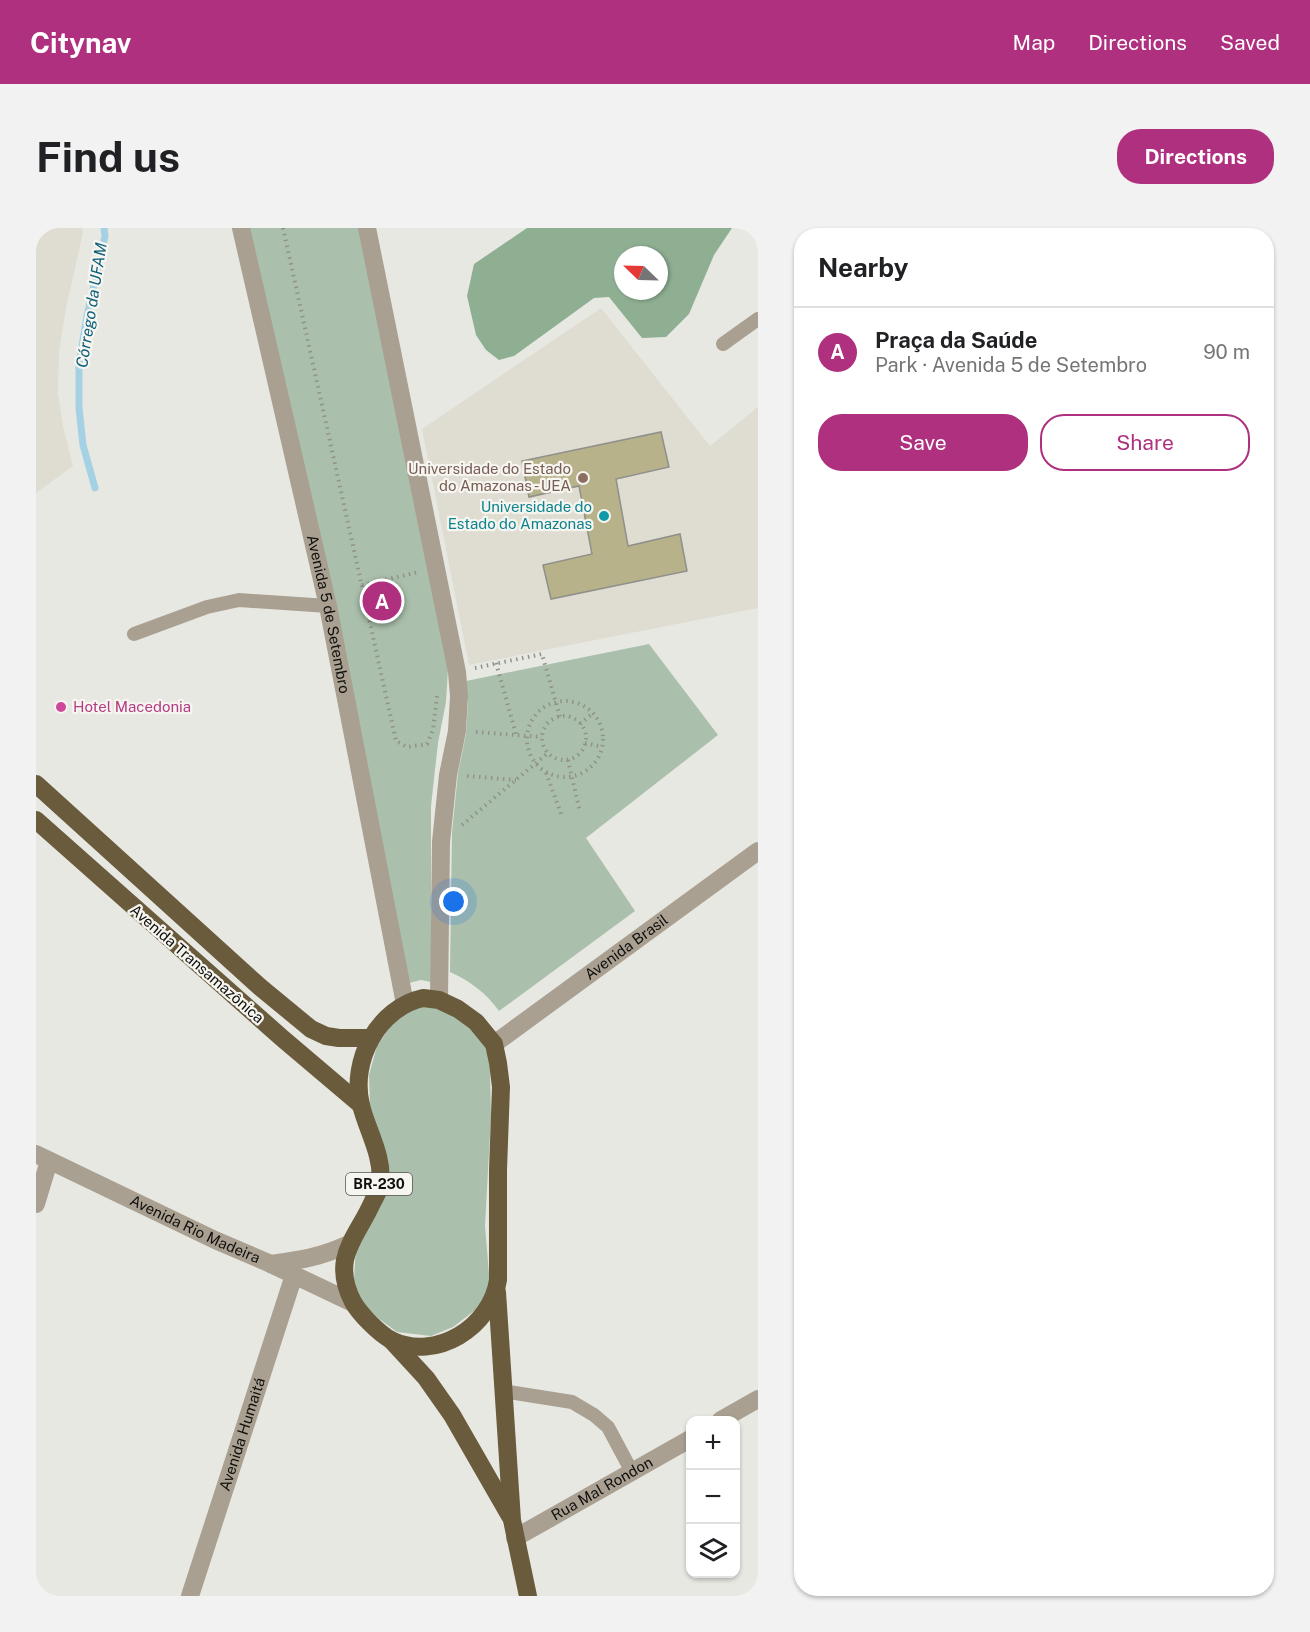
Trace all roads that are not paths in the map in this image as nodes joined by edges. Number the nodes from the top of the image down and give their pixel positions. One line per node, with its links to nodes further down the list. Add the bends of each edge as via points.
1 (241, 228): 5 (street, Avenida 5 de Setembro)
2 (367, 228): 12 (street, via 457,672 457,731 441,842)
3 (758, 319): 4 (lane)
4 (723, 344)
5 (328, 606): 6 (lane, via 239,600 207,607); 13 (street, Avenida 5 de Setembro)
6 (134, 634)
7 (36, 785): 10 (highway, Avenida Transamazônica)
8 (36, 820): 11 (highway, Avenida Transamazônica)
9 (758, 851): 15 (street, Avenida Brasil)
10 (125, 865): 11 (highway); 14 (highway, Avenida Transamazônica, via 310,1029 339,1038)
11 (106, 884): 16 (highway, Avenida Transamazônica)
12 (439, 1000): 13 (highway, BR-230, via 423,998); 15 (highway, BR-230, via 476,1022)
13 (405, 1004): 14 (highway, BR-230, via 390,1014)
14 (371, 1038): 16 (highway, BR-230, via 361,1067)
15 (494, 1044): 22 (highway, BR-230, via 501,1087)
16 (361, 1104): 19 (highway, BR-230, via 375,1148 380,1185)
17 (43, 1158): 18 (street); 20 (street, Avenida Rio Madeira)
18 (36, 1204)
19 (349, 1244): 20 (street, via 328,1254); 23 (highway, BR-230, via 344,1269)
20 (271, 1264): 21 (street, Avenida Rio Madeira)
21 (294, 1275): 23 (street, Avenida Rio Madeira); 31 (street, Avenida Humaitá)
22 (497, 1290): 24 (highway, BR-230, via 482,1316 460,1335 441,1344 422,1347); 25 (highway, BR-230)
23 (353, 1303): 24 (highway, BR-230)
24 (391, 1340): 30 (highway, BR-230, via 426,1378 452,1415)
25 (503, 1391): 29 (lane, via 572,1402 608,1427); 30 (highway, BR-230)
26 (758, 1399): 27 (street)
27 (728, 1416)
28 (686, 1441): 29 (street, Rua Mal Rondon)
29 (632, 1472): 30 (street, Rua Mal Rondon)
30 (513, 1529): 32 (highway, BR-230)
31 (190, 1596)
32 (528, 1596)

